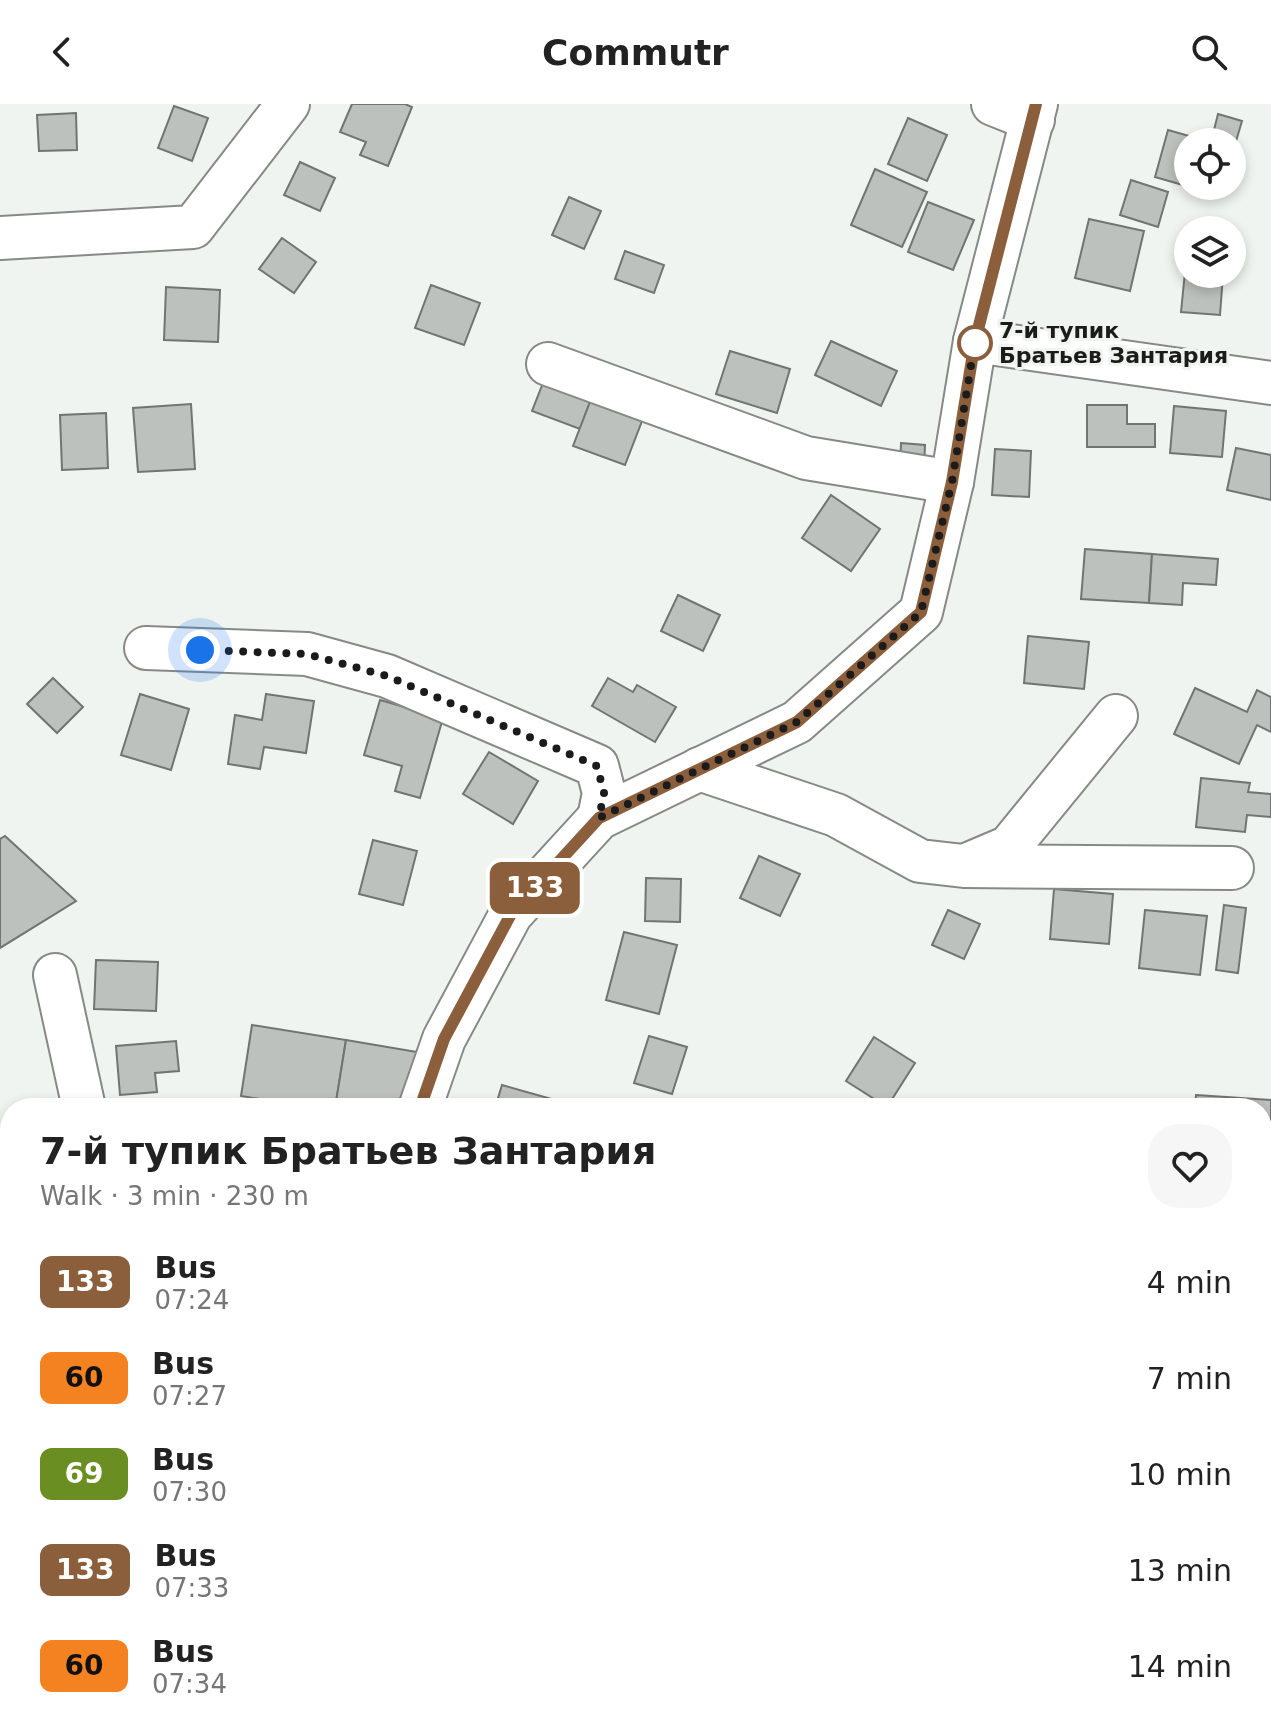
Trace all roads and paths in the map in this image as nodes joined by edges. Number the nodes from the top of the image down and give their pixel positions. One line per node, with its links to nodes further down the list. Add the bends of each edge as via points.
1 (288, 104): 4 (street, via 193,227)
2 (993, 104): 3 (street)
3 (1034, 112): 5 (street)
4 (0, 238)
5 (975, 341): 7 (street); 8 (street)
6 (548, 364): 8 (street, via 806,458)
7 (1271, 383)
8 (952, 482): 11 (street, via 921,612 797,722)
9 (146, 648): 12 (street, via 307,654 387,676 597,766 604,793)
10 (1116, 716): 13 (street, via 1009,847)
11 (699, 769): 12 (street); 13 (street, via 836,815 920,861)
12 (599, 818): 17 (street, via 511,914 444,1039)
13 (964, 866): 14 (street)
14 (1232, 868)
15 (55, 975): 16 (street)
16 (82, 1098)
17 (423, 1098)

